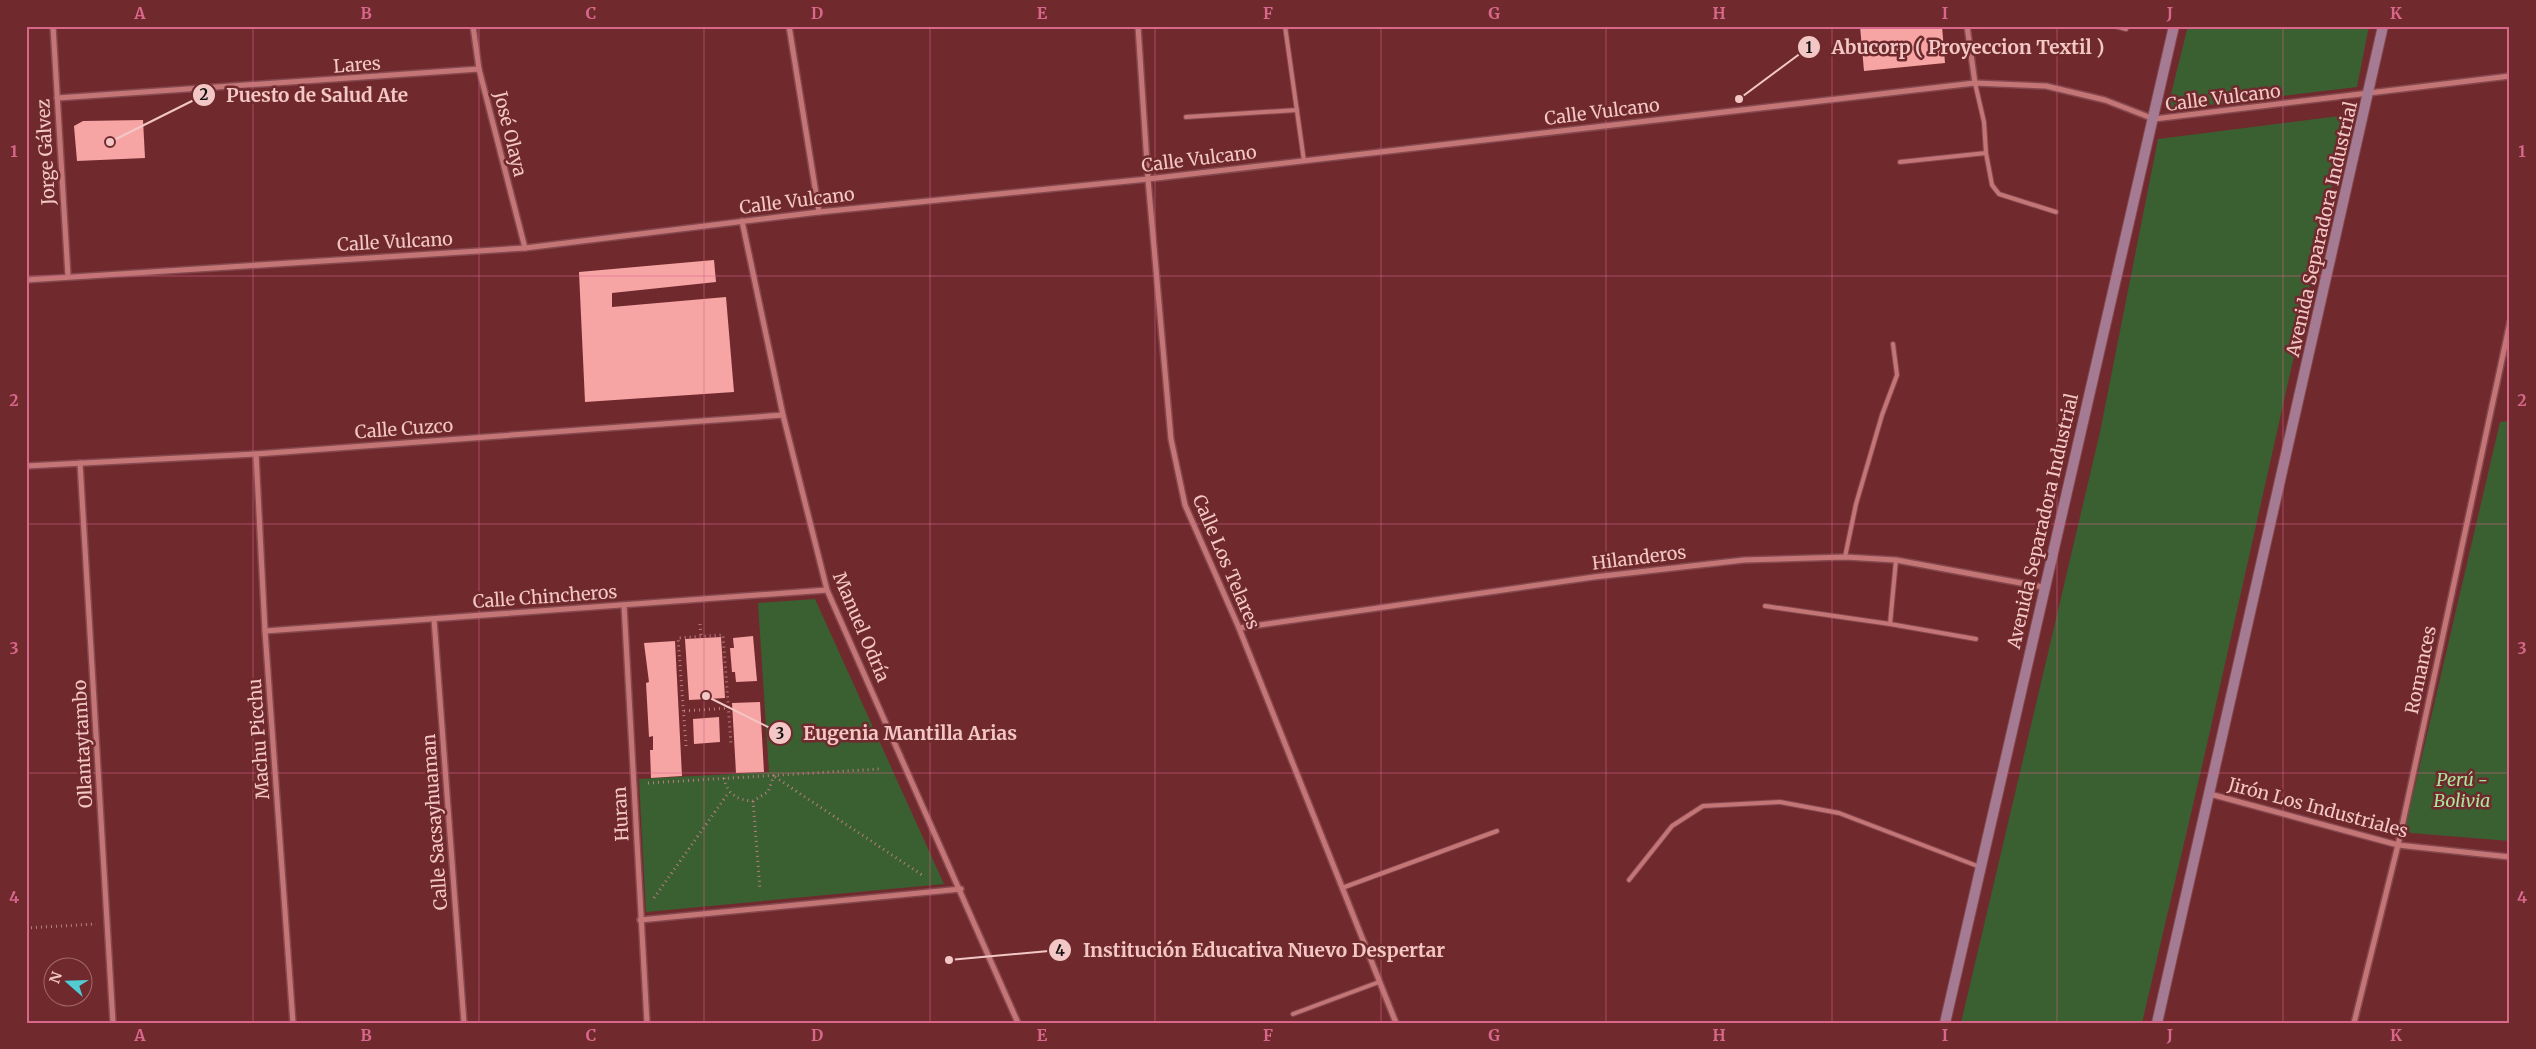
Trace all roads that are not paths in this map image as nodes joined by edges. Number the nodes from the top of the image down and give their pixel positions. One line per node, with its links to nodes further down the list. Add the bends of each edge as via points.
1 (53, 26): 15 (street, Jorge Gálvez)
2 (473, 26): 11 (street, José Olaya)
3 (789, 26): 23 (street)
4 (1138, 26): 22 (street, Calle Los Telares)
5 (1285, 26): 16 (lane)
6 (1967, 26): 13 (street)
7 (2115, 26): 10 (lane)
8 (2174, 26): 18 (main road, Avenida Separadora Industrial)
9 (2383, 26): 14 (main road, Avenida Separadora Industrial)
10 (2126, 29)
11 (479, 69): 15 (street, Lares); 26 (street, José Olaya)
12 (2510, 76): 14 (street, Calle Vulcano)
13 (1975, 83): 18 (street, Calle Vulcano, via 2046,86 2105,100); 19 (lane, via 1984,122); 20 (street, Calle Vulcano)
14 (2369, 94): 18 (street, Calle Vulcano); 46 (main road, Avenida Separadora Industrial)
15 (57, 98): 27 (street, Jorge Gálvez)
16 (1297, 110): 17 (lane); 20 (lane)
17 (1186, 118)
18 (2154, 119): 37 (main road, Avenida Separadora Industrial)
19 (1986, 153): 21 (lane); 24 (lane, via 1992,185 1999,194)
20 (1304, 161): 22 (street, Calle Vulcano)
21 (1900, 162)
22 (1148, 179): 23 (street, Calle Vulcano); 43 (street, Calle Los Telares, via 1171,439 1185,504)
23 (819, 212): 25 (street, Calle Vulcano)
24 (2056, 212)
25 (742, 221): 26 (street, Calle Vulcano); 31 (street, Manuel Odría)
26 (525, 248): 27 (street, Calle Vulcano)
27 (68, 276): 28 (street, Calle Vulcano)
28 (26, 280)
29 (2510, 322): 48 (street, Romances)
30 (1894, 344): 35 (lane, via 1897,374 1856,504)
31 (783, 415): 32 (street, Calle Cuzco); 38 (street, Manuel Odría)
32 (256, 454): 33 (street, Calle Cuzco); 44 (street, Machu Picchu)
33 (80, 463): 34 (street, Calle Cuzco); 57 (street, Ollantaytambo)
34 (26, 466)
35 (1845, 557): 36 (street, Hilanderos); 43 (street, Hilanderos, via 1744,560 1603,576)
36 (1896, 560): 37 (street, Hilanderos); 42 (lane)
37 (2044, 588): 50 (main road, Avenida Separadora Industrial)
38 (827, 590): 39 (street, Calle Chincheros); 53 (street, Manuel Odría)
39 (624, 605): 41 (street, Calle Chincheros); 54 (street, Huran)
40 (1765, 606): 42 (lane)
41 (434, 619): 44 (street, Calle Chincheros); 59 (street, Calle Sacsayhuaman)
42 (1890, 624): 45 (lane)
43 (1239, 628): 52 (street, Calle Los Telares)
44 (265, 631): 58 (street, Machu Picchu)
45 (1976, 639)
46 (2210, 794): 48 (street, Jirón Los Industriales); 64 (main road, Avenida Separadora Industrial)
47 (1497, 831): 52 (lane)
48 (2398, 845): 49 (street, Jirón Los Industriales); 65 (street, Romances)
49 (2510, 857)
50 (1980, 867): 51 (lane, via 1839,813 1780,802 1703,806 1672,826); 63 (main road, Avenida Separadora Industrial)
51 (1629, 880)
52 (1342, 888): 55 (street, Calle Los Telares)
53 (961, 889): 54 (street); 61 (street, Manuel Odría)
54 (640, 920): 60 (street, Huran)
55 (1379, 982): 56 (lane); 62 (street, Calle Los Telares)
56 (1293, 1014)
57 (113, 1023)
58 (293, 1023)
59 (464, 1023)
60 (647, 1023)
61 (1018, 1023)
62 (1396, 1023)
63 (1945, 1023)
64 (2157, 1023)
65 (2354, 1023)

